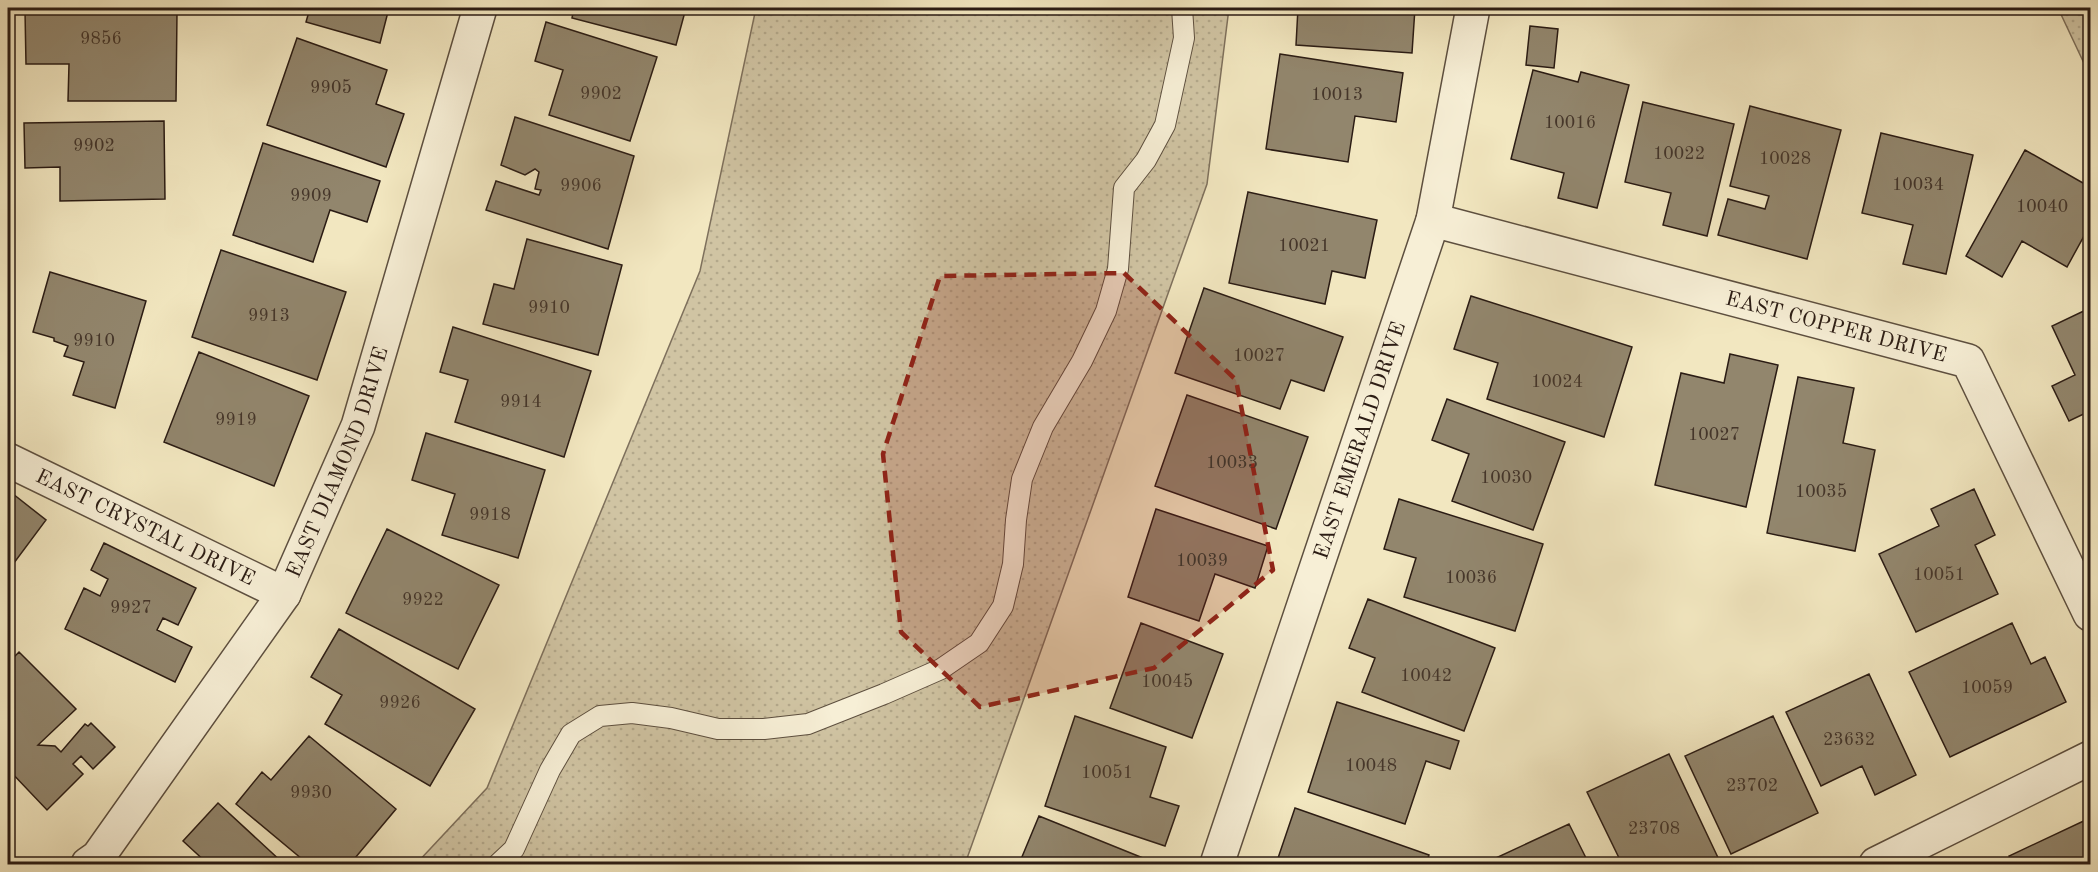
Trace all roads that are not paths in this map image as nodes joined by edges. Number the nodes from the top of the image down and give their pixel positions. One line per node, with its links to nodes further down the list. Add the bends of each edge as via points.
1 (480, 8): 6 (street, EAST DIAMOND DRIVE, via 358,426)
2 (1182, 8): 10 (lane, via 1185,38 1165,125 1146,160 1124,188 1118,269 1106,311 1043,427 1022,479 1013,564 1003,606 979,643 941,669 808,724 718,729 632,713 600,716 570,734 514,849)
3 (1473, 8): 4 (street, EAST EMERALD DRIVE)
4 (1433, 220): 7 (street, EAST COPPER DRIVE, via 1968,361); 11 (street, EAST EMERALD DRIVE)
5 (8, 460): 6 (street, EAST CRYSTAL DRIVE)
6 (285, 594): 9 (street, EAST DIAMOND DRIVE, via 98,857)
7 (2091, 614)
8 (2091, 758): 12 (street)
9 (88, 864)
10 (498, 864)
11 (1217, 864)
12 (1876, 864)

